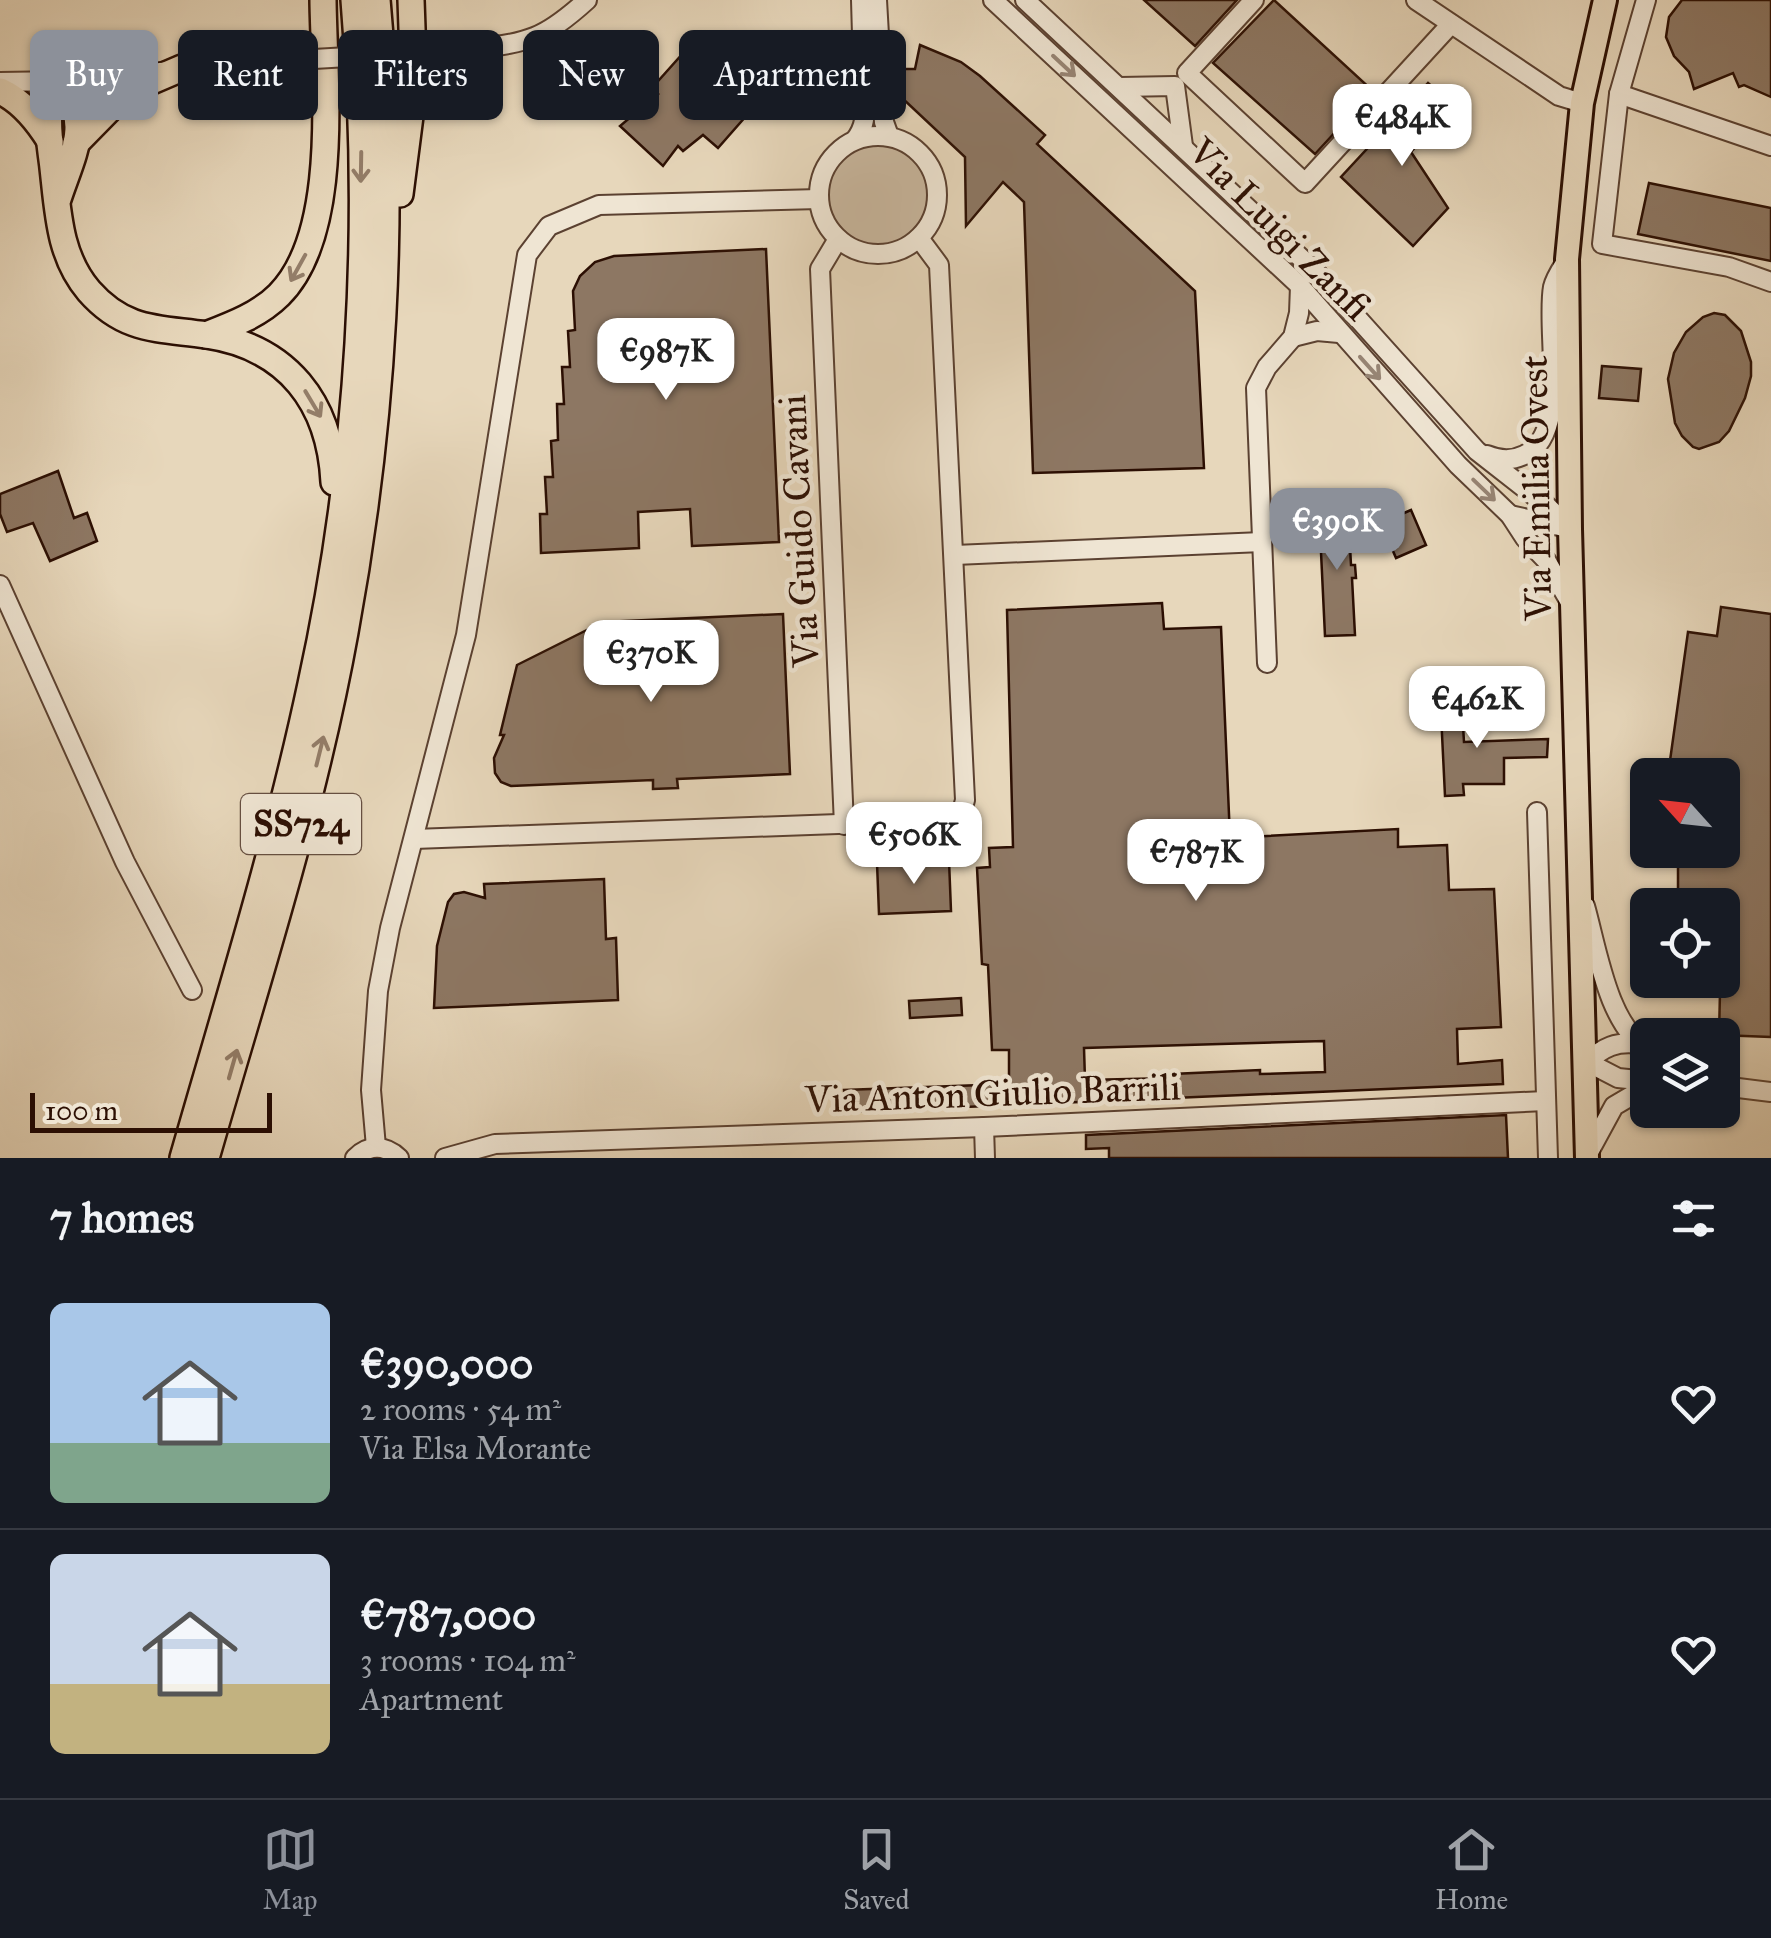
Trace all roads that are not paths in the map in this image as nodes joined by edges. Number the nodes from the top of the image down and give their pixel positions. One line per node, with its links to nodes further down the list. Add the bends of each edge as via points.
1 (323, 0): 41 (highway, one-way to 41, via 323,162 310,244 276,298)
2 (354, 0): 48 (highway, SS724, one-way to 48, via 362,138 359,341)
3 (377, 0): 39 (highway, SS724)
4 (412, 0): 39 (highway, via 414,86)
5 (587, 0): 15 (street, bridge, via 542,36 515,44)
6 (861, 0): 7 (street, via 872,70)
7 (877, 0)
8 (993, 0): 38 (street, Via Luigi Zanfi, one-way to 38)
9 (1025, 0): 20 (street, Via Luigi Zanfi)
10 (1254, 0): 17 (street)
11 (1416, 0): 14 (street)
12 (1604, 0): 23 (main road, Via Emilia Ovest)
13 (1646, 0): 22 (street)
14 (1451, 24): 17 (street, via 1306,183); 23 (street, via 1560,96)
15 (318, 59)
16 (178, 70): 29 (highway, via 126,92)
17 (1181, 79): 20 (street); 30 (street)
18 (30, 81): 19 (street)
19 (0, 82)
20 (1120, 87): 30 (street, Via Luigi Zanfi)
21 (0, 91): 28 (highway, via 23,105)
22 (1619, 94): 31 (street); 37 (street, via 1602,244 1729,267)
23 (1582, 103): 36 (main road, Via Emilia Ovest)
24 (49, 120): 28 (highway)
25 (80, 120): 29 (highway)
26 (889, 136): 27 (street); 27 (street, via 873,97); 34 (street, via 916,149 937,185 934,213)
27 (855, 140): 32 (street, via 827,165)
28 (50, 141): 33 (highway)
29 (76, 143): 33 (highway)
30 (1182, 146): 43 (street, Via Luigi Zanfi, via 1316,272)
31 (1771, 146)
32 (819, 199): 35 (street); 54 (street, via 599,205 549,226 528,254 466,635)
33 (56, 202): 41 (highway, via 68,254 108,308 160,332)
34 (919, 238): 35 (street, via 884,254); 47 (street, via 940,265)
35 (838, 240): 53 (street, Via Guido Cavani, via 820,269)
36 (1567, 259): 43 (street, via 1553,285 1544,438 1515,459); 45 (main road, Via Emilia Ovest)
37 (1771, 282)
38 (1300, 286): 40 (street, Via Luigi Zanfi); 42 (street)
39 (383, 308): 68 (highway, SS724, one-way to 39, via 289,870 346,632)
40 (1339, 333): 42 (street); 44 (street, Via Luigi Zanfi, one-way to 44)
41 (206, 335): 48 (highway, one-way to 48, via 268,356 316,407 332,457)
42 (1293, 338): 46 (street, via 1256,388)
43 (1477, 451): 45 (street, Via Luigi Zanfi)
44 (1510, 515): 45 (street); 50 (street, Via Luigi Zanfi)
45 (1570, 529): 50 (main road, Via Emilia Ovest)
46 (1262, 542): 47 (street); 51 (street)
47 (955, 555): 53 (street, via 961,815)
48 (333, 566): 67 (highway, SS724, via 272,844)
49 (0, 585): 56 (street, via 125,862)
50 (1573, 608): 55 (main road, Via Emilia Ovest)
51 (1267, 663)
52 (1536, 812): 64 (street)
53 (844, 824): 54 (street)
54 (414, 839): 66 (street, via 378,991 371,1090)
55 (1582, 896): 57 (street, via 1617,1016); 59 (main road, Via Emilia Ovest)
56 (192, 990)
57 (1630, 1031)
58 (1630, 1043): 59 (street, via 1604,1048)
59 (1586, 1062): 60 (street); 74 (main road, Via Emilia Ovest)
60 (1630, 1080)
61 (1740, 1088): 62 (street)
62 (1771, 1092)
63 (1630, 1096): 74 (street, via 1614,1106)
64 (1545, 1100): 65 (street, Via Anton Giulio Barrili); 73 (street)
65 (984, 1127): 71 (street, Via Anton Giulio Barrili, via 495,1144); 72 (street)
66 (376, 1147): 69 (street); 70 (street)
67 (182, 1158)
68 (206, 1158)
69 (355, 1158)
70 (399, 1158)
71 (445, 1158)
72 (985, 1158)
73 (1548, 1158)
74 (1587, 1158)

